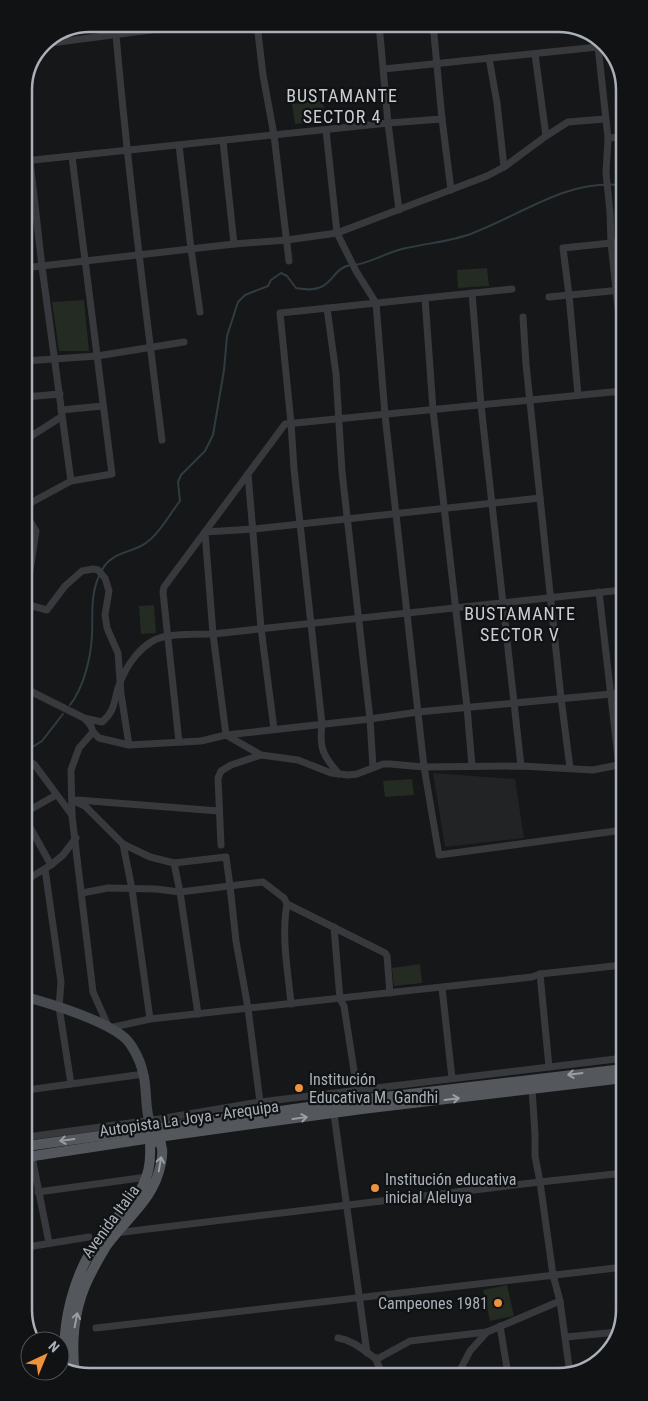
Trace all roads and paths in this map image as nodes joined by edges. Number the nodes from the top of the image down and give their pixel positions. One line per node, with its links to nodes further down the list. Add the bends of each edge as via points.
1 (132, 32): 5 (street)
2 (258, 32): 17 (street)
3 (380, 33): 12 (street)
4 (434, 33): 11 (street)
5 (116, 34): 6 (street); 23 (street)
6 (58, 42)
7 (595, 47): 9 (street)
8 (598, 50): 13 (street)
9 (535, 54): 10 (street); 18 (street)
10 (489, 58): 11 (street); 26 (street, via 498,103)
11 (437, 64): 12 (street); 14 (street)
12 (384, 70): 15 (street)
13 (605, 119): 18 (street, via 568,122); 20 (street)
14 (442, 120): 15 (street); 27 (street)
15 (388, 123): 16 (street); 29 (street)
16 (326, 130): 17 (street); 30 (street)
17 (274, 135): 21 (street); 31 (street)
18 (546, 136): 26 (street)
19 (616, 137): 20 (street)
20 (608, 138): 33 (street, via 606,173)
21 (223, 141): 22 (street); 34 (street)
22 (179, 145): 23 (street); 35 (street)
23 (126, 152): 24 (street); 36 (street)
24 (72, 157): 25 (street); 37 (street)
25 (33, 160)
26 (504, 167): 27 (street)
27 (451, 190): 29 (street)
28 (33, 203): 39 (street)
29 (399, 210): 30 (street)
30 (338, 233): 31 (street); 48 (street)
31 (287, 240): 34 (street); 38 (street)
32 (616, 242): 33 (street)
33 (611, 243): 41 (street); 45 (street, via 563,248)
34 (234, 244): 35 (street)
35 (191, 249): 36 (street); 50 (street)
36 (138, 256): 37 (street); 53 (street)
37 (85, 261): 39 (street); 54 (street)
38 (289, 261)
39 (42, 267): 40 (street); 55 (street)
40 (33, 268)
41 (616, 277)
42 (512, 289): 44 (street)
43 (616, 290): 45 (street)
44 (472, 293): 47 (street); 62 (street)
45 (570, 295): 46 (street); 60 (street)
46 (549, 297)
47 (425, 298): 48 (street); 64 (street)
48 (376, 303): 49 (street); 66 (street)
49 (327, 308): 67 (street); 68 (street, via 280,313)
50 (200, 312)
51 (523, 317): 61 (street)
52 (184, 342): 53 (street)
53 (150, 348): 54 (street); 70 (street)
54 (97, 356): 55 (street); 63 (street)
55 (53, 359): 56 (street); 58 (street)
56 (33, 360)
57 (616, 392): 60 (street)
58 (60, 394): 59 (street); 65 (street)
59 (33, 396)
60 (578, 396): 61 (street)
61 (531, 400): 62 (street); 73 (street)
62 (481, 405): 64 (street); 75 (street)
63 (103, 406): 65 (street); 72 (street, via 112,474)
64 (433, 410): 66 (street); 76 (street)
65 (61, 414): 69 (street); 72 (street)
66 (385, 415): 67 (street); 77 (street)
67 (339, 419): 68 (street); 78 (street)
68 (291, 423): 71 (street, via 285,424); 79 (street)
69 (33, 434)
70 (162, 440)
71 (248, 474): 81 (street); 82 (street)
72 (71, 481): 74 (street)
73 (540, 498): 75 (street); 86 (street)
74 (33, 502)
75 (492, 504): 76 (street); 87 (street)
76 (444, 509): 77 (street); 89 (street)
77 (396, 514): 78 (street); 90 (street)
78 (347, 518): 79 (street); 91 (street)
79 (299, 524): 81 (street); 92 (street)
80 (33, 526): 83 (street, via 36,531)
81 (254, 529): 82 (street); 93 (street)
82 (205, 532): 94 (street); 95 (street, via 164,587)
83 (33, 546)
84 (616, 591): 85 (street)
85 (599, 592): 86 (street); 98 (street)
86 (552, 599): 87 (street); 100 (street)
87 (502, 602): 89 (street); 101 (street)
88 (33, 606): 96 (street, via 47,610 65,586 82,571 93,569 101,572 108,584 105,615 118,653)
89 (454, 608): 90 (street); 102 (street)
90 (406, 612): 91 (street); 103 (street)
91 (358, 618): 92 (street); 105 (street)
92 (310, 622): 93 (street); 106 (street)
93 (261, 628): 94 (street); 107 (street)
94 (214, 634): 95 (street); 110 (street)
95 (167, 636): 96 (street, via 144,649); 111 (street)
96 (121, 678): 104 (street, via 110,715 102,722); 112 (street)
97 (33, 692): 104 (street)
98 (610, 694): 99 (street); 100 (street); 109 (street)
99 (616, 694)
100 (561, 698): 101 (street); 120 (street)
101 (513, 703): 102 (street); 116 (street)
102 (467, 707): 103 (street); 115 (street)
103 (418, 712): 105 (street); 119 (street)
104 (84, 718): 108 (street)
105 (370, 719): 106 (street); 118 (street)
106 (322, 724): 107 (street); 121 (street, via 320,741 324,757)
107 (274, 729): 110 (street)
108 (93, 732): 112 (street, via 99,738); 123 (street, via 79,748 71,770)
109 (616, 733)
110 (226, 735): 111 (street); 113 (street)
111 (179, 742): 112 (street)
112 (129, 745)
113 (261, 755): 121 (street, via 298,760); 125 (street, via 220,771)
114 (32, 764): 122 (street)
115 (472, 766): 116 (street); 119 (street)
116 (521, 766): 120 (street)
117 (616, 766): 120 (street, via 593,770)
118 (373, 767): 119 (street, via 390,764); 121 (street, via 357,774)
119 (424, 768): 127 (street, via 439,855)
120 (570, 768)
121 (339, 774)
122 (56, 795): 124 (street); 126 (street)
123 (72, 800): 125 (street); 126 (street); 130 (street, via 85,806)
124 (32, 808)
125 (219, 811): 131 (street)
126 (72, 816): 129 (street)
127 (616, 831)
128 (32, 834): 133 (street)
129 (76, 838): 133 (street); 138 (street)
130 (123, 844): 132 (street); 136 (street)
131 (221, 845)
132 (174, 863): 135 (street, via 226,857); 137 (street)
133 (48, 867): 134 (street); 148 (street, via 61,982)
134 (32, 876)
135 (230, 886): 137 (street); 139 (street, via 263,882); 149 (street)
136 (132, 889): 137 (street); 138 (street, via 108,888); 151 (street)
137 (180, 892): 150 (street)
138 (82, 893): 152 (street, via 93,992)
139 (287, 904): 140 (street); 147 (street, via 285,938)
140 (334, 927): 144 (street, via 385,953); 146 (street)
141 (616, 966): 142 (street)
142 (540, 974): 143 (street); 154 (street)
143 (442, 988): 144 (street); 157 (street)
144 (390, 993): 146 (street)
145 (32, 999): 148 (street)
146 (340, 999): 147 (street); 162 (street, via 344,1006)
147 (291, 1004): 149 (street)
148 (59, 1006): 152 (street); 159 (street)
149 (248, 1008): 150 (street); 163 (street)
150 (198, 1014): 151 (street)
151 (150, 1019): 152 (street)
152 (109, 1028): 156 (street, via 126,1039)
153 (616, 1059): 154 (street)
154 (549, 1067): 157 (street)
155 (616, 1070): 165 (main road, Autopista La Joya - Arequipa, one-way to 165)
156 (144, 1074): 159 (street); 165 (street)
157 (452, 1078): 162 (street)
158 (616, 1079): 161 (main road, Autopista La Joya - Arequipa)
159 (71, 1084): 160 (street)
160 (32, 1089)
161 (532, 1089): 164 (main road, Autopista La Joya - Arequipa, one-way to 161); 172 (street, via 535,1156)
162 (357, 1090): 163 (street)
163 (260, 1102): 165 (street)
164 (334, 1114): 165 (main road, Autopista La Joya - Arequipa, one-way to 164); 174 (street)
165 (156, 1126): 166 (street); 167 (main road, Autopista La Joya - Arequipa, one-way to 167); 168 (main road, Autopista La Joya - Arequipa); 171 (main road, Avenida Italia); 175 (main road, Avenida Italia, one-way to 165, via 148,1197 156,1180 163,1145)
166 (32, 1137)
167 (32, 1145)
168 (32, 1156)
169 (32, 1169): 173 (street)
170 (616, 1174): 172 (street)
171 (147, 1177): 173 (street); 176 (main road, Avenida Italia, via 135,1198)
172 (540, 1182): 174 (street); 181 (street)
173 (38, 1192): 178 (street)
174 (346, 1205): 175 (street); 182 (street)
175 (117, 1233): 176 (street); 184 (main road, Avenida Italia)
176 (101, 1236): 184 (main road, Avenida Italia, via 82,1268)
177 (89, 1237): 178 (street)
178 (49, 1243): 179 (street)
179 (32, 1246)
180 (616, 1269): 181 (street)
181 (553, 1275): 182 (street); 183 (street)
182 (359, 1298): 186 (street); 192 (street)
183 (560, 1301): 185 (street); 190 (street)
184 (75, 1302): 187 (main road, Avenida Italia); 194 (main road, Avenida Italia, one-way to 184)
185 (500, 1326): 188 (street); 198 (street)
186 (96, 1328)
187 (65, 1331)
188 (487, 1332): 193 (street, via 410,1341); 197 (street, via 470,1351)
189 (611, 1333): 190 (street)
190 (566, 1337): 195 (street)
191 (338, 1338): 192 (street, via 356,1344)
192 (368, 1353): 193 (street)
193 (375, 1358): 196 (street)
194 (74, 1366)
195 (569, 1367)
196 (380, 1368)
197 (461, 1368)
198 (507, 1368)

